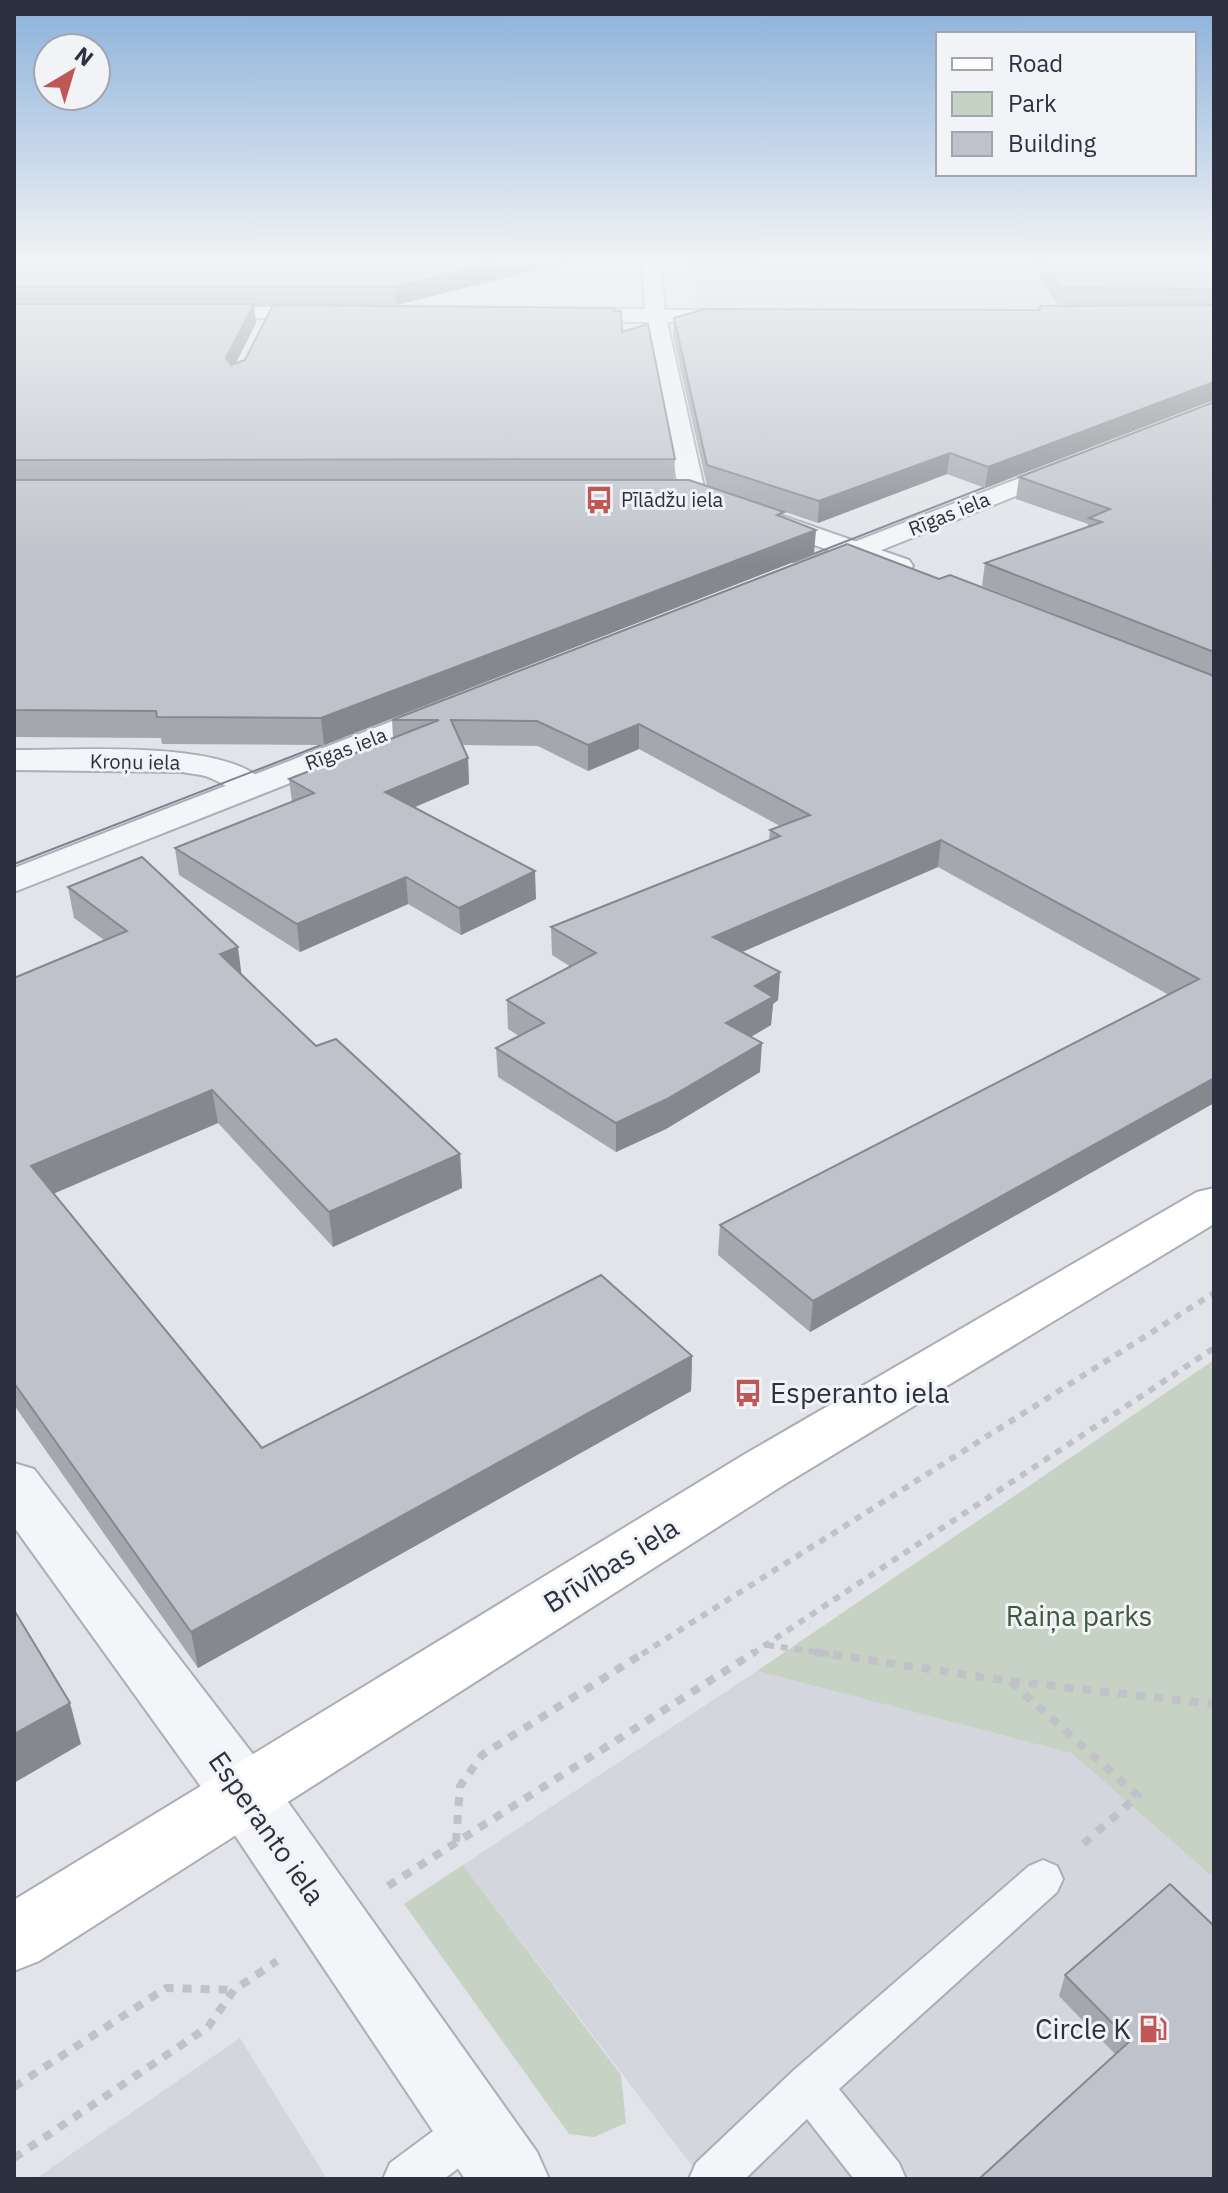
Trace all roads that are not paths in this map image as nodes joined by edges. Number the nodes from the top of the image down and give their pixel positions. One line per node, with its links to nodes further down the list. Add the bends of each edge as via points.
1 (665, 361): 4 (street)
2 (1094, 456): 5 (street, Rīgas iela)
3 (660, 492): 4 (street)
4 (692, 492): 5 (street)
5 (859, 550): 6 (street); 7 (street, Rīgas iela)
6 (926, 577)
7 (786, 579)
8 (480, 697): 10 (street, Rīgas iela)
9 (14, 760): 10 (street, Kroņu iela, via 183,762 217,768)
10 (250, 786): 11 (street, Rīgas iela)
11 (14, 881)
12 (1214, 1203): 14 (main road, Brīvības iela, via 765,1469)
13 (14, 1484): 14 (street, Esperanto iela)
14 (245, 1795): 16 (main road, Brīvības iela); 18 (street, Esperanto iela)
15 (1043, 1879): 17 (lane)
16 (14, 1938)
17 (809, 2087): 20 (lane); 21 (lane)
18 (492, 2153): 19 (lane)
19 (406, 2179)
20 (712, 2179)
21 (883, 2179)

